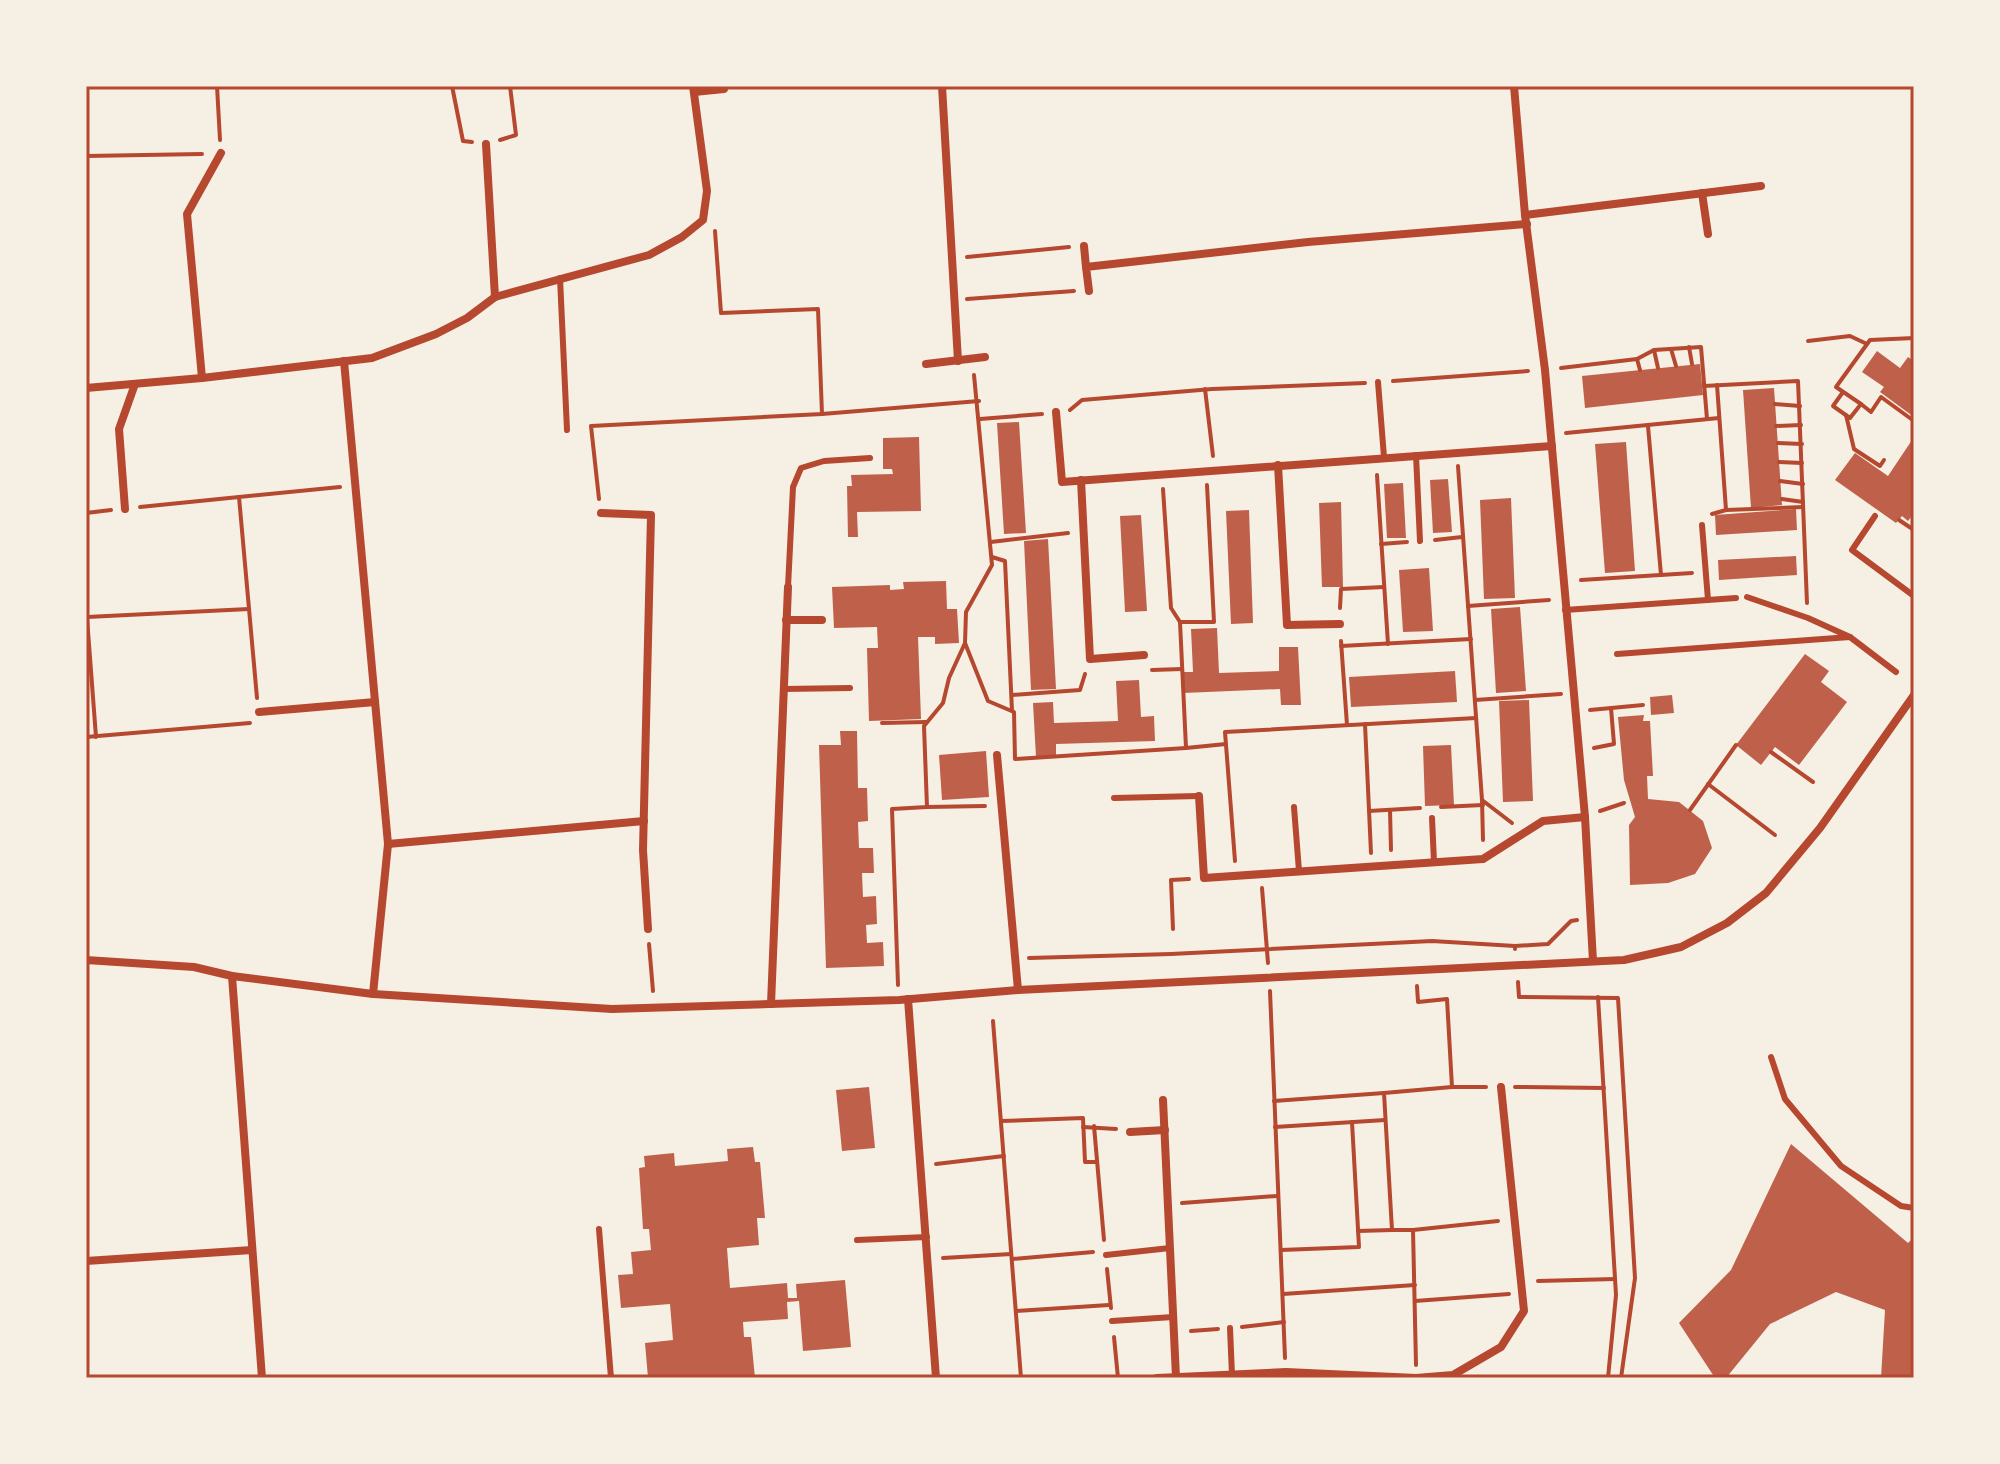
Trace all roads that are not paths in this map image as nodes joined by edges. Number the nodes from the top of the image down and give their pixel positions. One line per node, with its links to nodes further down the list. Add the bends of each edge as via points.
1 (942, 86): 18 (street)
2 (1514, 86): 9 (street)
3 (693, 89): 4 (street); 13 (street, via 707,191 703,220 649,255)
4 (724, 89)
5 (486, 144): 15 (street)
6 (221, 153): 20 (street, via 187,214)
7 (1761, 186): 8 (street)
8 (1702, 193): 9 (street); 10 (street)
9 (1526, 220): 12 (street); 26 (street)
10 (1708, 234)
11 (1084, 246): 12 (street)
12 (1086, 267): 14 (street)
13 (560, 278): 15 (street); 25 (lane)
14 (1089, 291)
15 (495, 297): 17 (street, via 436,334 372,358)
16 (985, 357): 18 (street)
17 (344, 361): 20 (street); 54 (street)
18 (958, 361): 19 (street)
19 (926, 364)
20 (202, 378): 22 (street)
21 (1378, 382): 28 (lane)
22 (135, 384): 23 (street); 32 (street, via 119,429)
23 (86, 388)
24 (1056, 412): 31 (street, via 1062,482)
25 (567, 430)
26 (1552, 446): 27 (street); 43 (street)
27 (1416, 455): 28 (street); 36 (lane)
28 (1380, 457): 30 (street)
29 (870, 458): 38 (lane, via 801,468 793,487)
30 (1278, 465): 31 (street); 46 (street, via 1287,625)
31 (1081, 480): 49 (street, via 1090,659)
32 (125, 509)
33 (601, 513): 62 (street, via 651,515)
34 (1875, 516): 39 (lane, via 1852,550)
35 (1702, 525): 42 (lane)
36 (1420, 541)
37 (1914, 586): 39 (lane)
38 (788, 587): 44 (street)
39 (1912, 594)
40 (1747, 597): 47 (lane)
41 (1736, 598): 42 (lane)
42 (1708, 600): 43 (lane)
43 (1565, 610): 60 (street)
44 (786, 620): 45 (street); 52 (street)
45 (822, 620)
46 (1340, 624)
47 (1850, 637): 48 (lane); 50 (lane)
48 (1617, 654)
49 (1144, 655)
50 (1896, 672)
51 (850, 688): 52 (lane)
52 (784, 689): 73 (street)
53 (1914, 695): 68 (street, via 1820,828 1766,893 1727,923 1681,947)
54 (375, 702): 55 (street); 63 (street)
55 (259, 712)
56 (997, 755): 70 (street)
57 (1199, 796): 58 (lane); 65 (street, via 1204,878)
58 (1114, 798)
59 (1294, 807): 65 (lane)
60 (1585, 817): 64 (street, via 1543,821 1483,859); 68 (street)
61 (1432, 818): 64 (lane)
62 (644, 821): 63 (street); 66 (street)
63 (388, 844): 71 (street)
64 (1434, 862): 65 (street)
65 (1299, 871)
66 (648, 929)
67 (86, 960): 69 (street, via 194,967)
68 (1593, 961): 70 (street)
69 (232, 976): 71 (street); 84 (street)
70 (1018, 990): 72 (street)
71 (373, 994): 73 (street, via 612,1009)
72 (903, 1000): 73 (street); 81 (street)
73 (771, 1004)
74 (1771, 1057): 79 (lane, via 1785,1099 1841,1166 1901,1206)
75 (1501, 1087): 97 (street, via 1524,1311 1501,1347 1453,1375)
76 (1163, 1100): 77 (street)
77 (1165, 1130): 78 (street); 83 (street)
78 (1130, 1132)
79 (1914, 1208)
80 (599, 1229): 94 (lane)
81 (927, 1237): 82 (lane); 95 (street)
82 (857, 1240)
83 (1170, 1248): 85 (lane); 87 (street)
84 (252, 1250): 86 (street); 93 (street)
85 (1106, 1253)
86 (86, 1261)
87 (1173, 1317): 88 (lane); 92 (street)
88 (1112, 1321)
89 (1230, 1328): 90 (lane)
90 (1232, 1375): 91 (street); 92 (street)
91 (1255, 1376): 97 (street, via 1286,1372)
92 (1176, 1377): 96 (street)
93 (262, 1378)
94 (611, 1378)
95 (936, 1378)
96 (1157, 1378)
97 (1416, 1378)

